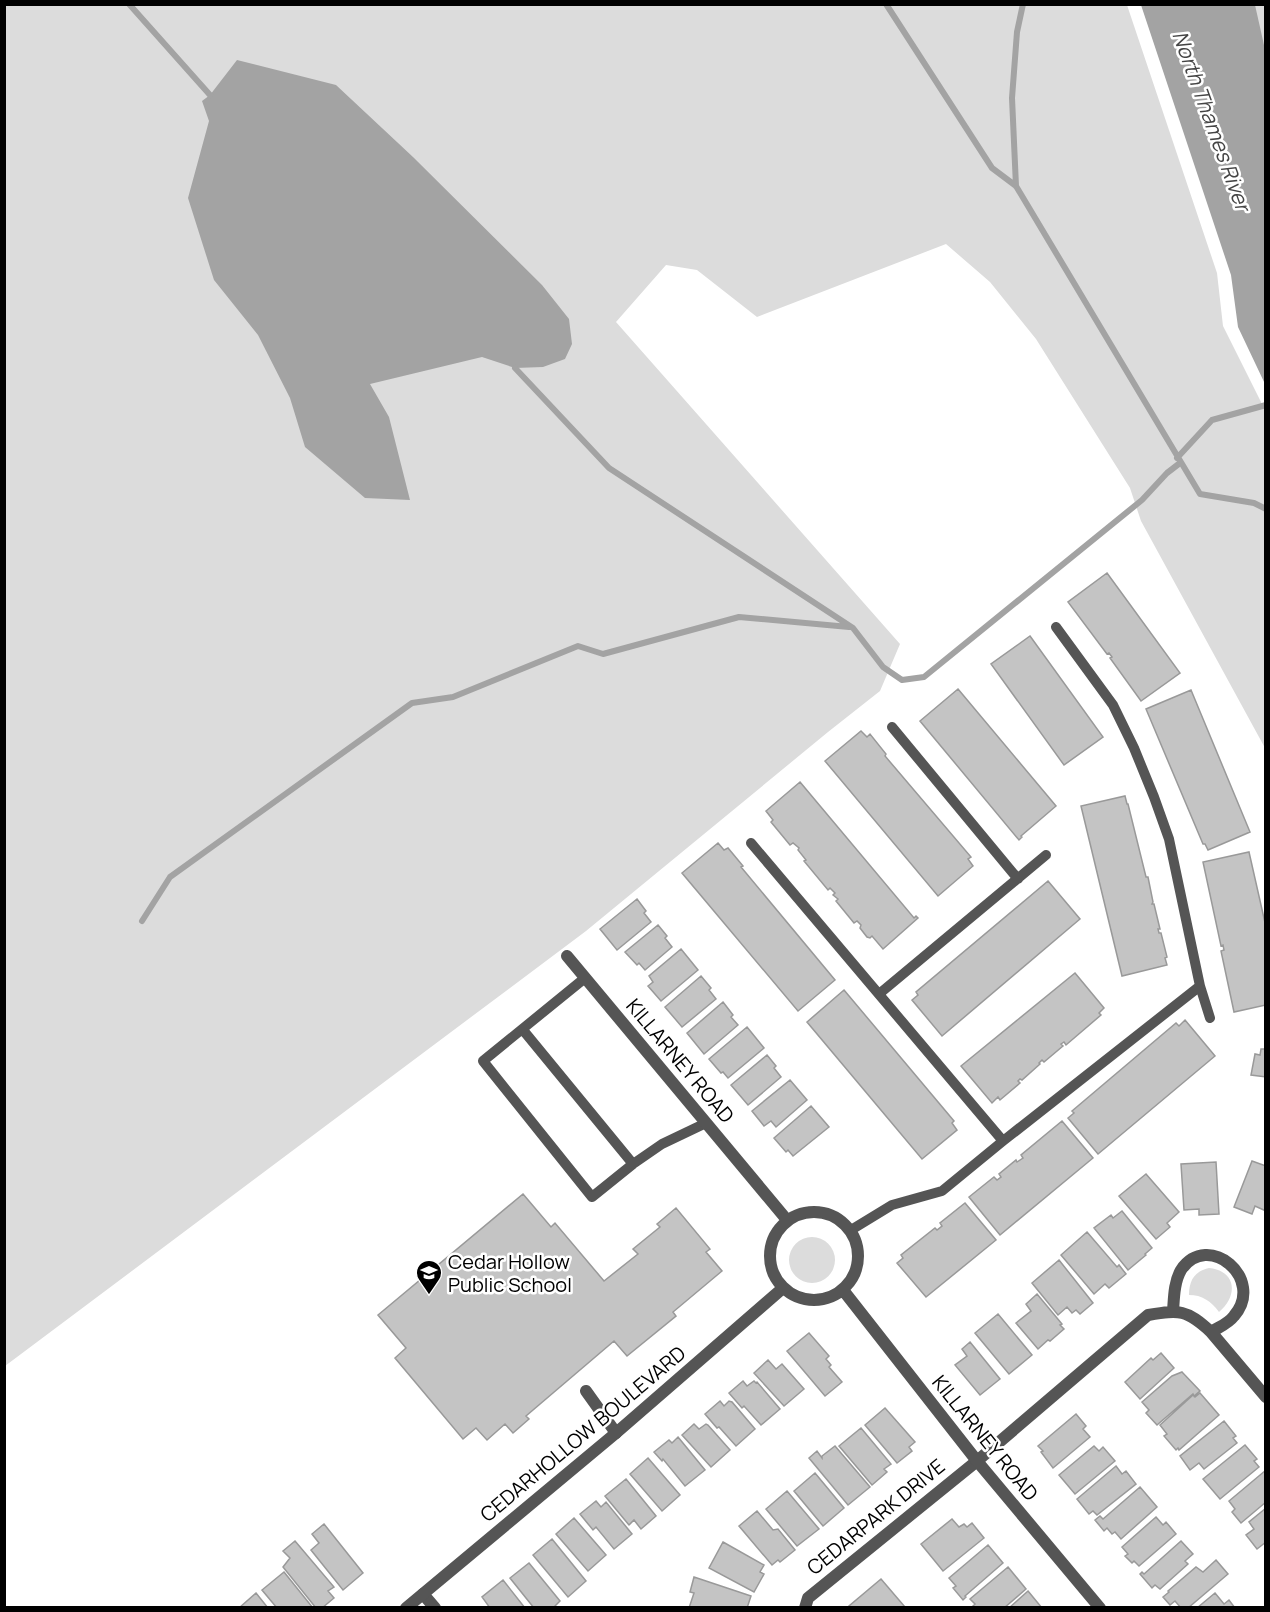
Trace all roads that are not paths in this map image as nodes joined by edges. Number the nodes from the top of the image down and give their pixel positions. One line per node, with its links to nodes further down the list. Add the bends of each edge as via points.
1 (1056, 627): 8 (lane, via 1113,705 1154,797 1169,838)
2 (892, 727): 5 (lane)
3 (751, 843): 9 (lane)
4 (1046, 855): 5 (lane)
5 (1018, 879): 9 (lane)
6 (567, 956): 7 (street, KILLARNEY ROAD)
7 (585, 978): 11 (lane); 12 (street, KILLARNEY ROAD)
8 (1200, 986): 10 (lane); 13 (lane)
9 (879, 994): 13 (lane)
10 (1210, 1018)
11 (523, 1030): 14 (lane); 14 (lane, via 483,1061 592,1197)
12 (706, 1123): 14 (lane, via 662,1144); 15 (street, KILLARNEY ROAD)
13 (1003, 1141): 16 (lane, via 942,1191 891,1205)
14 (633, 1164)
15 (788, 1220): 16 (street, via 811,1211 826,1212); 17 (street, via 772,1240 769,1256 772,1271)
16 (851, 1230): 18 (street, via 859,1256 853,1278)
17 (783, 1288): 18 (street, via 811,1301); 23 (street, CEDARHOLLOW BOULEVARD)
18 (843, 1290): 24 (street, KILLARNEY ROAD)
19 (1173, 1311): 20 (street, via 1191,1316); 20 (street, via 1177,1281 1186,1265 1203,1255 1221,1258 1237,1270 1244,1292 1234,1316); 24 (street, CEDARPARK DRIVE, via 1148,1315)
20 (1211, 1332): 22 (street)
21 (586, 1391): 23 (street)
22 (1266, 1397)
23 (616, 1433): 25 (street, CEDARHOLLOW BOULEVARD)
24 (977, 1461): 28 (street, CEDARPARK DRIVE, via 808,1598); 29 (street, KILLARNEY ROAD)
25 (423, 1594): 26 (street, CEDARHOLLOW BOULEVARD); 27 (street)
26 (406, 1608)
27 (435, 1608)
28 (804, 1608)
29 (1100, 1608)

